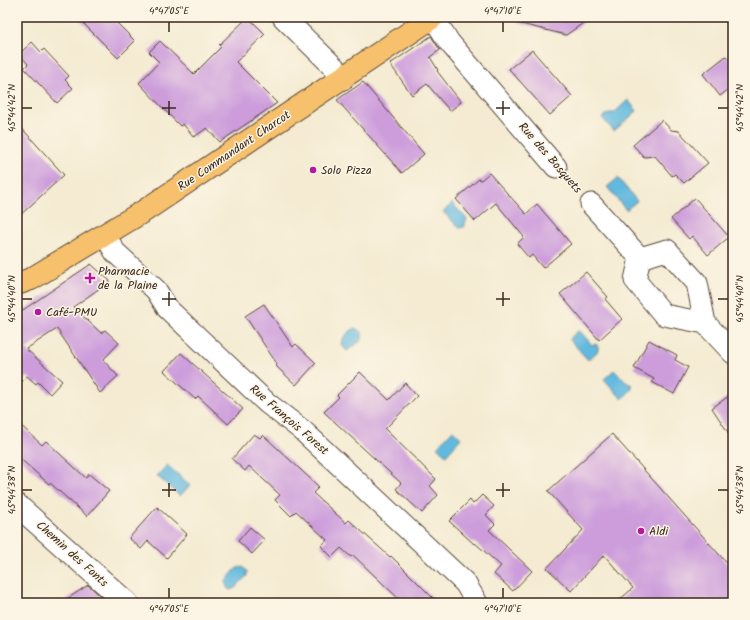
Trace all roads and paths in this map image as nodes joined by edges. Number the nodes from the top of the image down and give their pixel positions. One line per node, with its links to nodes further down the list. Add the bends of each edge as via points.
1 (282, 17): 3 (street, via 334,67)
2 (433, 17): 3 (main road, Rue Commandant Charcot); 4 (street, Rue des Bosquets, via 449,42)
3 (343, 79): 6 (main road, Rue Commandant Charcot)
4 (556, 167): 5 (path, Rue des Bosquets)
5 (591, 204): 7 (street, Rue des Bosquets)
6 (105, 235): 8 (main road, Rue Commandant Charcot); 13 (street, Rue François Forest, via 115,252 156,290 168,309 465,583)
7 (640, 258): 9 (street, via 635,280 664,315); 9 (street, via 667,250 697,283)
8 (22, 285)
9 (704, 323): 10 (street)
10 (733, 353)
11 (17, 505): 12 (street, Chemin des Fonts)
12 (127, 603)
13 (477, 603)

